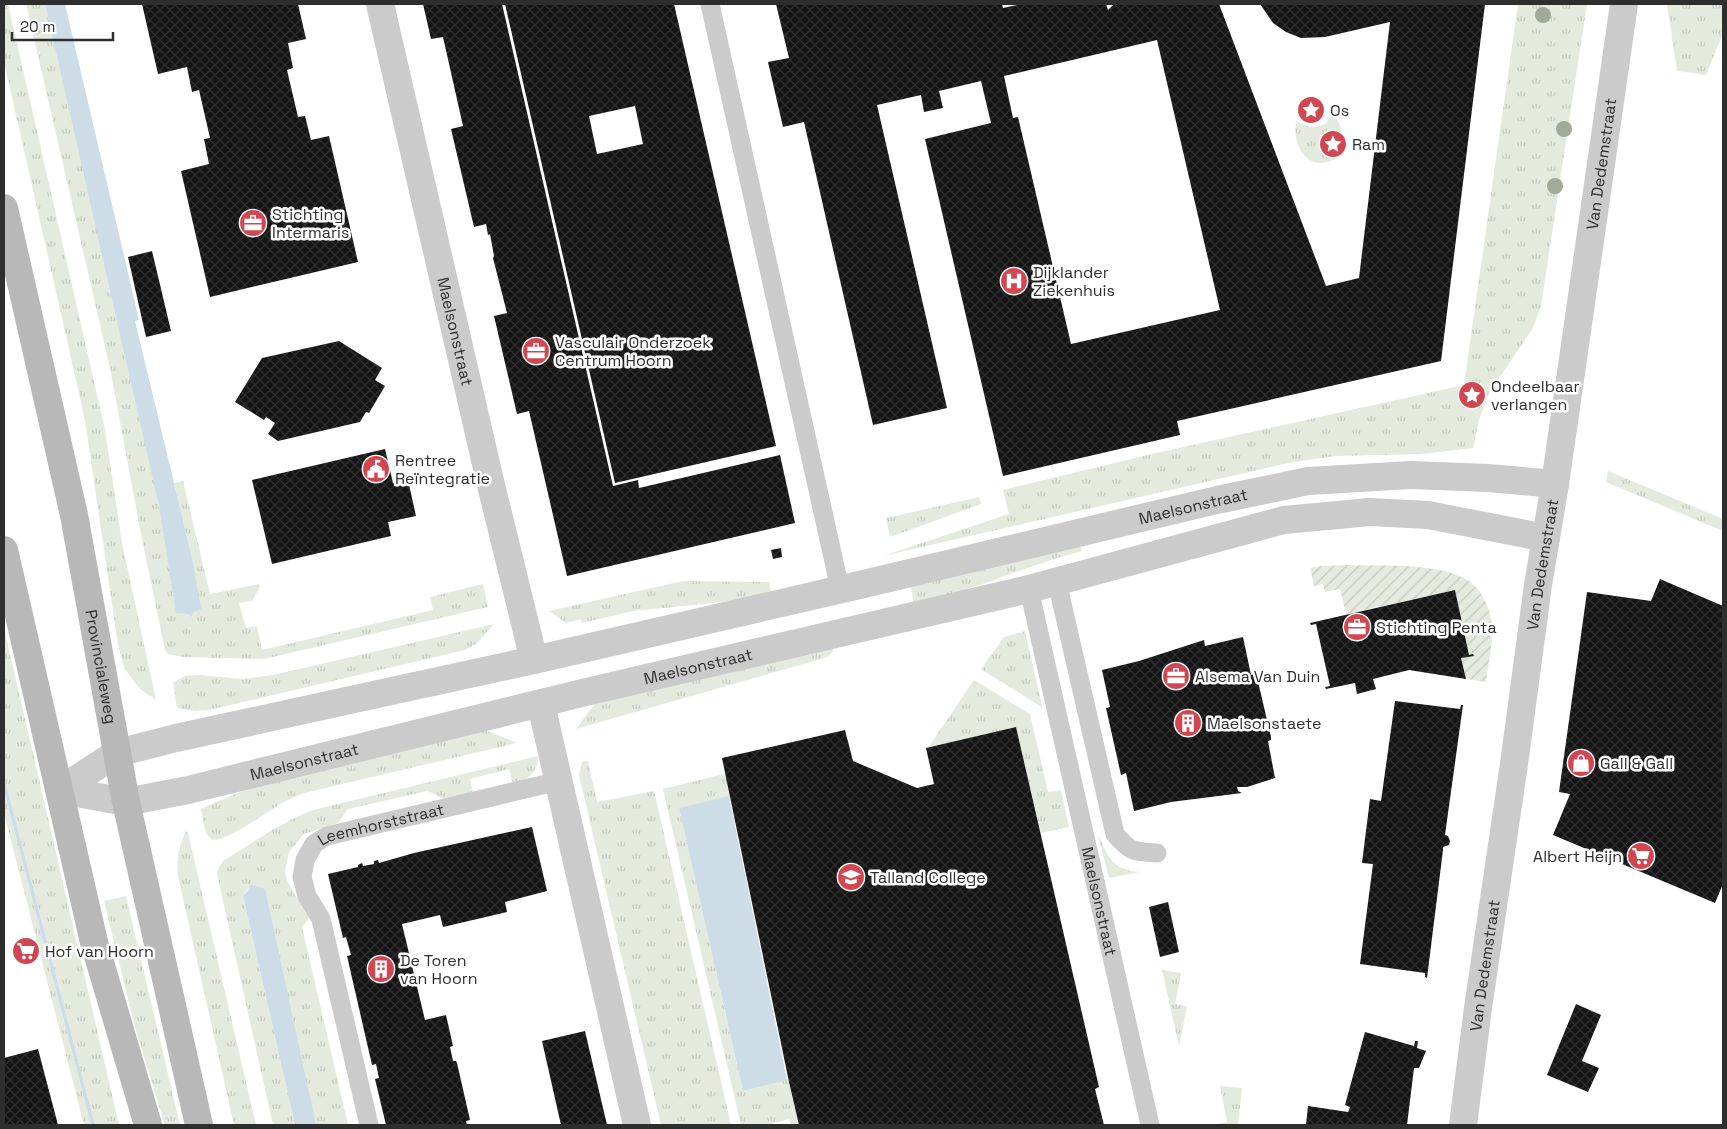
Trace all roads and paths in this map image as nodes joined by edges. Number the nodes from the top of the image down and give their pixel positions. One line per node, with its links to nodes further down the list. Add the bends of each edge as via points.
1 (380, 4): 11 (street, Maelsonstraat)
2 (710, 4): 9 (lane)
3 (1624, 4): 5 (street, Van Dedemstraat)
4 (4, 208): 13 (main road, Provincialeweg, via 74,515)
5 (1554, 484): 6 (street, Van Dedemstraat); 9 (street, Maelsonstraat, via 1411,475 1308,481)
6 (1546, 538): 8 (street, Maelsonstraat, via 1428,515 1370,512 1284,520); 23 (street, Van Dedemstraat)
7 (4, 550): 15 (main road)
8 (1057, 582): 10 (street, Maelsonstraat); 17 (lane, via 1115,834 1126,847 1138,852)
9 (840, 589): 11 (street, Maelsonstraat)
10 (1029, 589): 12 (street, Maelsonstraat); 22 (lane, Maelsonstraat)
11 (534, 660): 13 (street, Maelsonstraat)
12 (541, 704): 14 (street); 16 (street, Maelsonstraat, via 188,790)
13 (117, 753): 15 (street, Maelsonstraat); 16 (main road, Provincialeweg)
14 (559, 781): 20 (lane, Leemhorststraat, via 327,836 314,844 305,860 302,877 307,896 321,919); 21 (street)
15 (60, 790): 16 (street, Maelsonstraat); 18 (main road, via 94,942)
16 (126, 802): 19 (main road, Provincialeweg)
17 (1157, 853)
18 (148, 1125)
19 (199, 1125)
20 (369, 1125)
21 (637, 1125)
22 (1150, 1125)
23 (1463, 1125)

